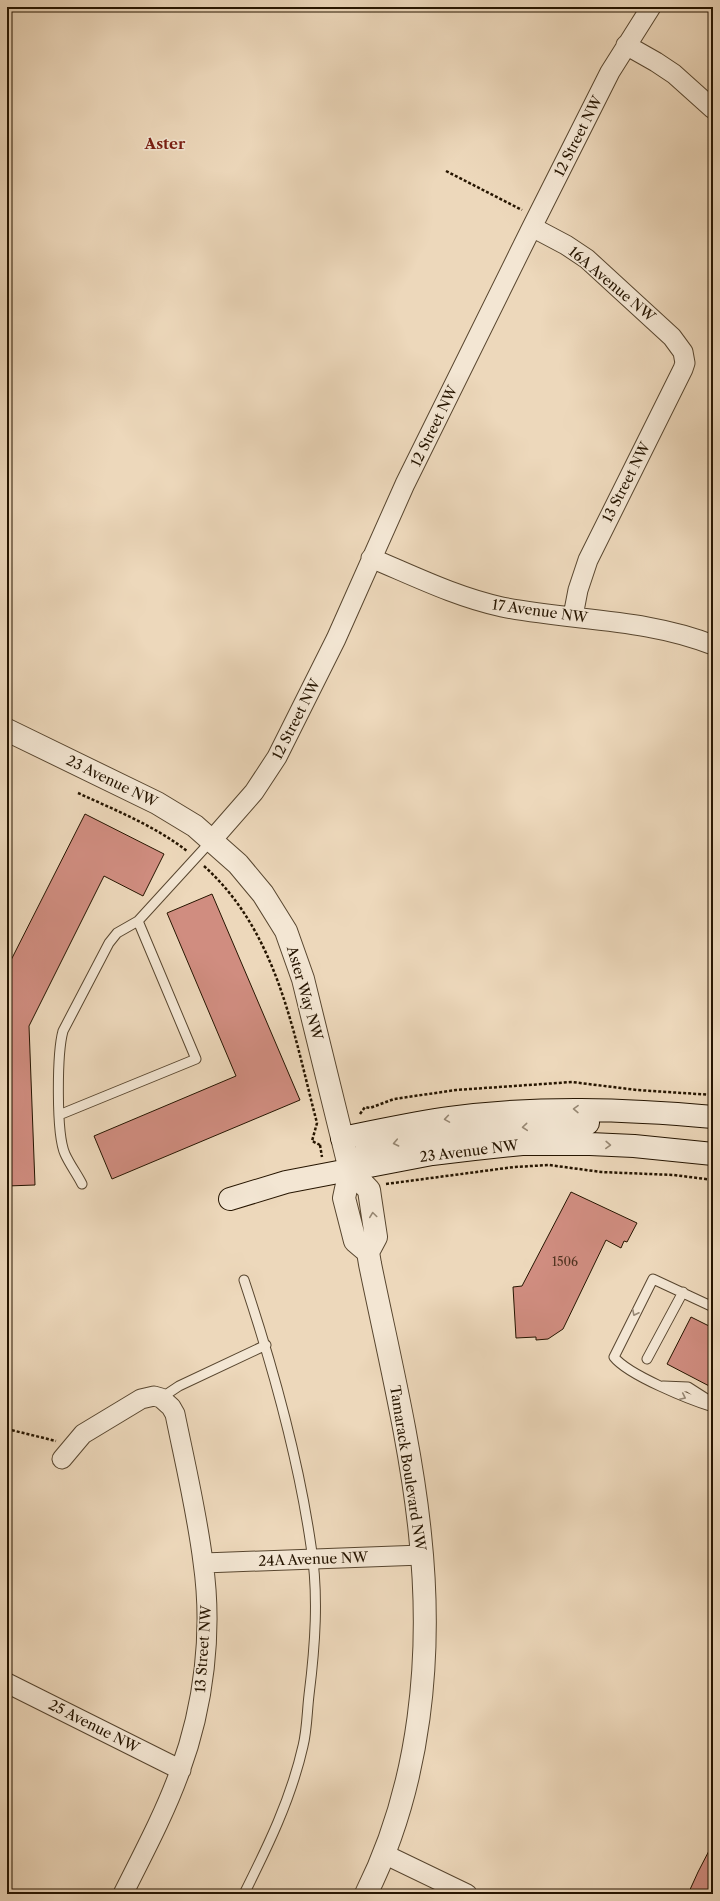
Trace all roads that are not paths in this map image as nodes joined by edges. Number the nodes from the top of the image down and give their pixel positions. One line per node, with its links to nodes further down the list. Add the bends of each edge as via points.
1 (651, 7): 2 (street, 12 Street NW)
2 (626, 45): 3 (street, via 669,70); 4 (street, 12 Street NW)
3 (713, 109)
4 (529, 220): 5 (street, 16A Avenue NW, via 586,259 672,337); 6 (street, 12 Street NW)
5 (684, 352): 7 (street, 13 Street NW, via 683,369 588,560 578,590)
6 (371, 558): 7 (street, 17 Avenue NW, via 482,602); 10 (street, 12 Street NW, via 336,639 277,757 254,792)
7 (574, 616): 8 (street, 17 Avenue NW, via 662,629)
8 (713, 645)
9 (7, 730): 10 (street, 23 Avenue NW, via 157,803 195,826)
10 (212, 840): 11 (lane); 14 (street, Aster Way NW, via 238,864 263,894 290,941 315,1021)
11 (138, 921): 12 (lane, via 117,933 109,943 63,1031 59,1044); 12 (lane, via 196,1059)
12 (59, 1115): 17 (lane, via 64,1153)
13 (708, 1117): 14 (street, one-way to 14, via 582,1109 517,1112 449,1118); 16 (street, one-way to 16, via 528,1127 434,1137 385,1146 367,1153 359,1158)
14 (342, 1138): 16 (street, Aster Way NW)
15 (713, 1154): 16 (street, 23 Avenue NW, one-way to 15, via 432,1154 522,1144 634,1146)
16 (350, 1170): 18 (street, 23 Avenue NW, via 286,1182); 29 (street, Tamarack Boulevard NW, via 369,1190 376,1237 368,1252 406,1441)
17 (82, 1184)
18 (230, 1199)
19 (244, 1280): 22 (lane)
20 (683, 1292): 21 (lane); 23 (lane); 24 (lane, one-way to 24, via 653,1278 614,1357 623,1366)
21 (713, 1307)
22 (266, 1345): 25 (lane, via 179,1386); 30 (lane, via 289,1435)
23 (647, 1359)
24 (661, 1386): 26 (lane, via 688,1386); 27 (lane, one-way to 27)
25 (161, 1398): 28 (street, via 154,1396 141,1399 83,1434); 31 (street, 13 Street NW, via 172,1407 175,1414)
26 (713, 1403)
27 (713, 1407)
28 (67, 1452)
29 (422, 1555): 30 (street, 24A Avenue NW); 34 (street, Tamarack Boulevard NW, via 424,1648 418,1719 403,1792)
30 (313, 1559): 31 (street, 24A Avenue NW); 36 (lane, via 314,1632 303,1745 276,1832)
31 (204, 1563): 33 (street, 13 Street NW, via 205,1658 196,1716)
32 (7, 1683): 33 (street, 25 Avenue NW)
33 (181, 1770): 35 (street, 13 Street NW)
34 (384, 1854): 37 (street, Tamarack Boulevard NW); 38 (street)
35 (123, 1894)
36 (244, 1894)
37 (366, 1894)
38 (467, 1894)

